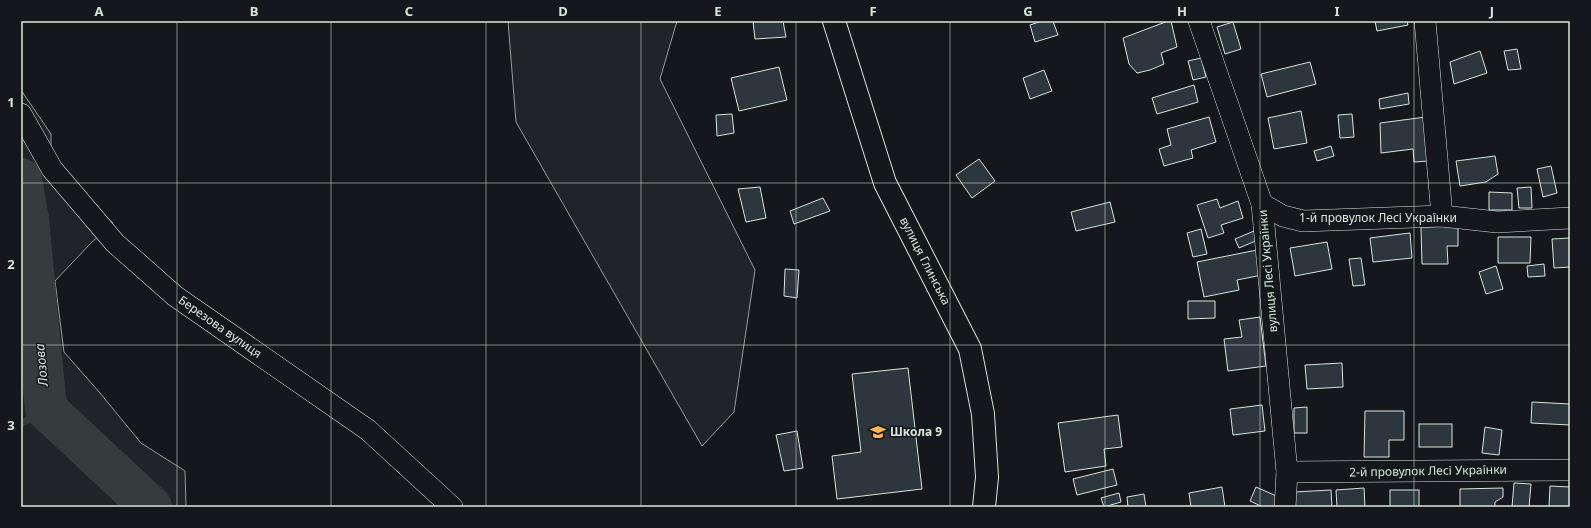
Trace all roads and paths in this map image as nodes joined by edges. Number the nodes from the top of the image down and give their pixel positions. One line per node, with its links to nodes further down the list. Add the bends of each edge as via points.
1 (834, 21): 11 (main road, вулиця Глинська, via 885,183 970,349 982,414 987,477)
2 (1199, 21): 5 (street, вулиця Лесі Українки)
3 (1425, 21): 6 (street)
4 (21, 114): 10 (street, Березова вулиця, via 52,169 115,243 175,296 368,430)
5 (1262, 204): 6 (street, 1-й провулок Лесі Українки, via 1283,216 1302,221); 9 (street, вулиця Лесі Українки)
6 (1442, 216): 7 (street, 1-й провулок Лесі Українки, via 1497,222)
7 (1570, 218)
8 (1570, 470): 9 (street, 2-й провулок Лесі Українки)
9 (1287, 472): 12 (street, вулиця Лесі Українки)
10 (452, 507)
11 (984, 507)
12 (1285, 507)

